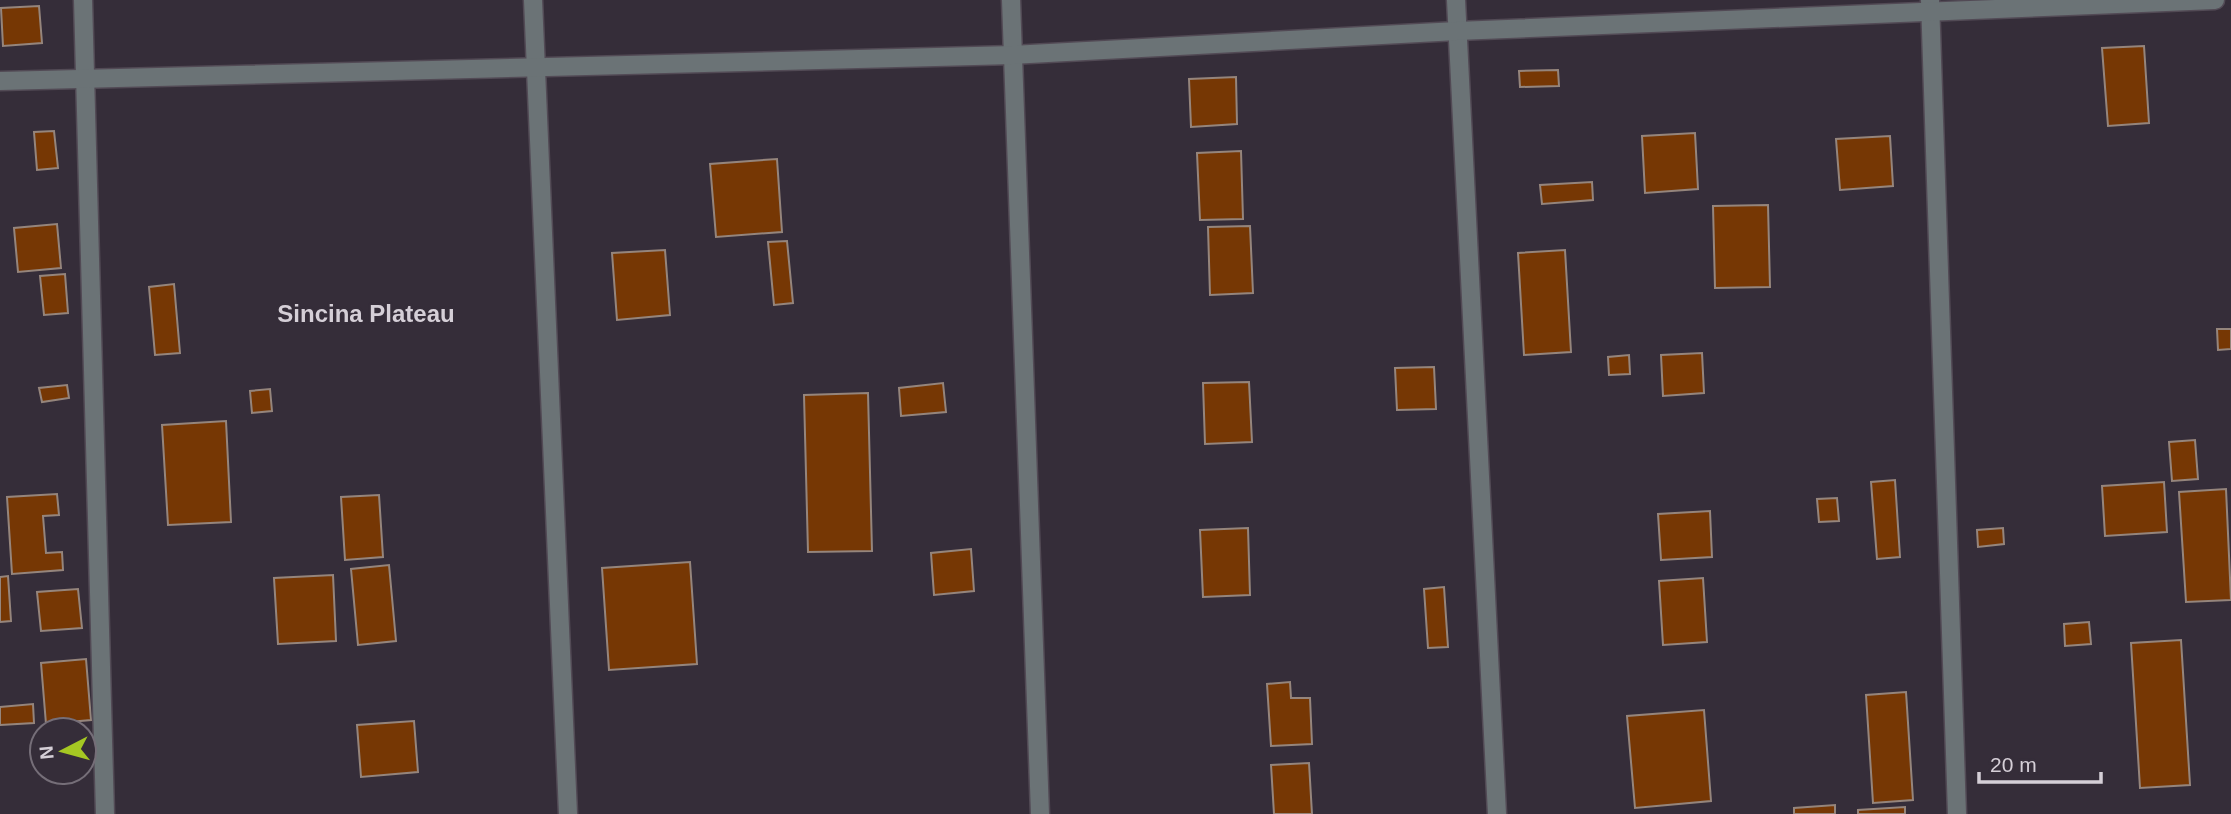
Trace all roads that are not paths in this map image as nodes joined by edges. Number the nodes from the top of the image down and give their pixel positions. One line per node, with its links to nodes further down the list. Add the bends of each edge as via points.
1 (83, 0): 10 (street)
2 (533, 0): 9 (street)
3 (1011, 0): 8 (street)
4 (1456, 0): 7 (street)
5 (2215, 0): 6 (street)
6 (1930, 5): 7 (street); 16 (street)
7 (1457, 31): 8 (street); 15 (street)
8 (1013, 55): 9 (street); 14 (street)
9 (536, 68): 10 (street); 13 (street)
10 (87, 77): 11 (street); 12 (street)
11 (0, 81)
12 (105, 814)
13 (568, 814)
14 (1040, 814)
15 (1497, 814)
16 (1957, 814)

